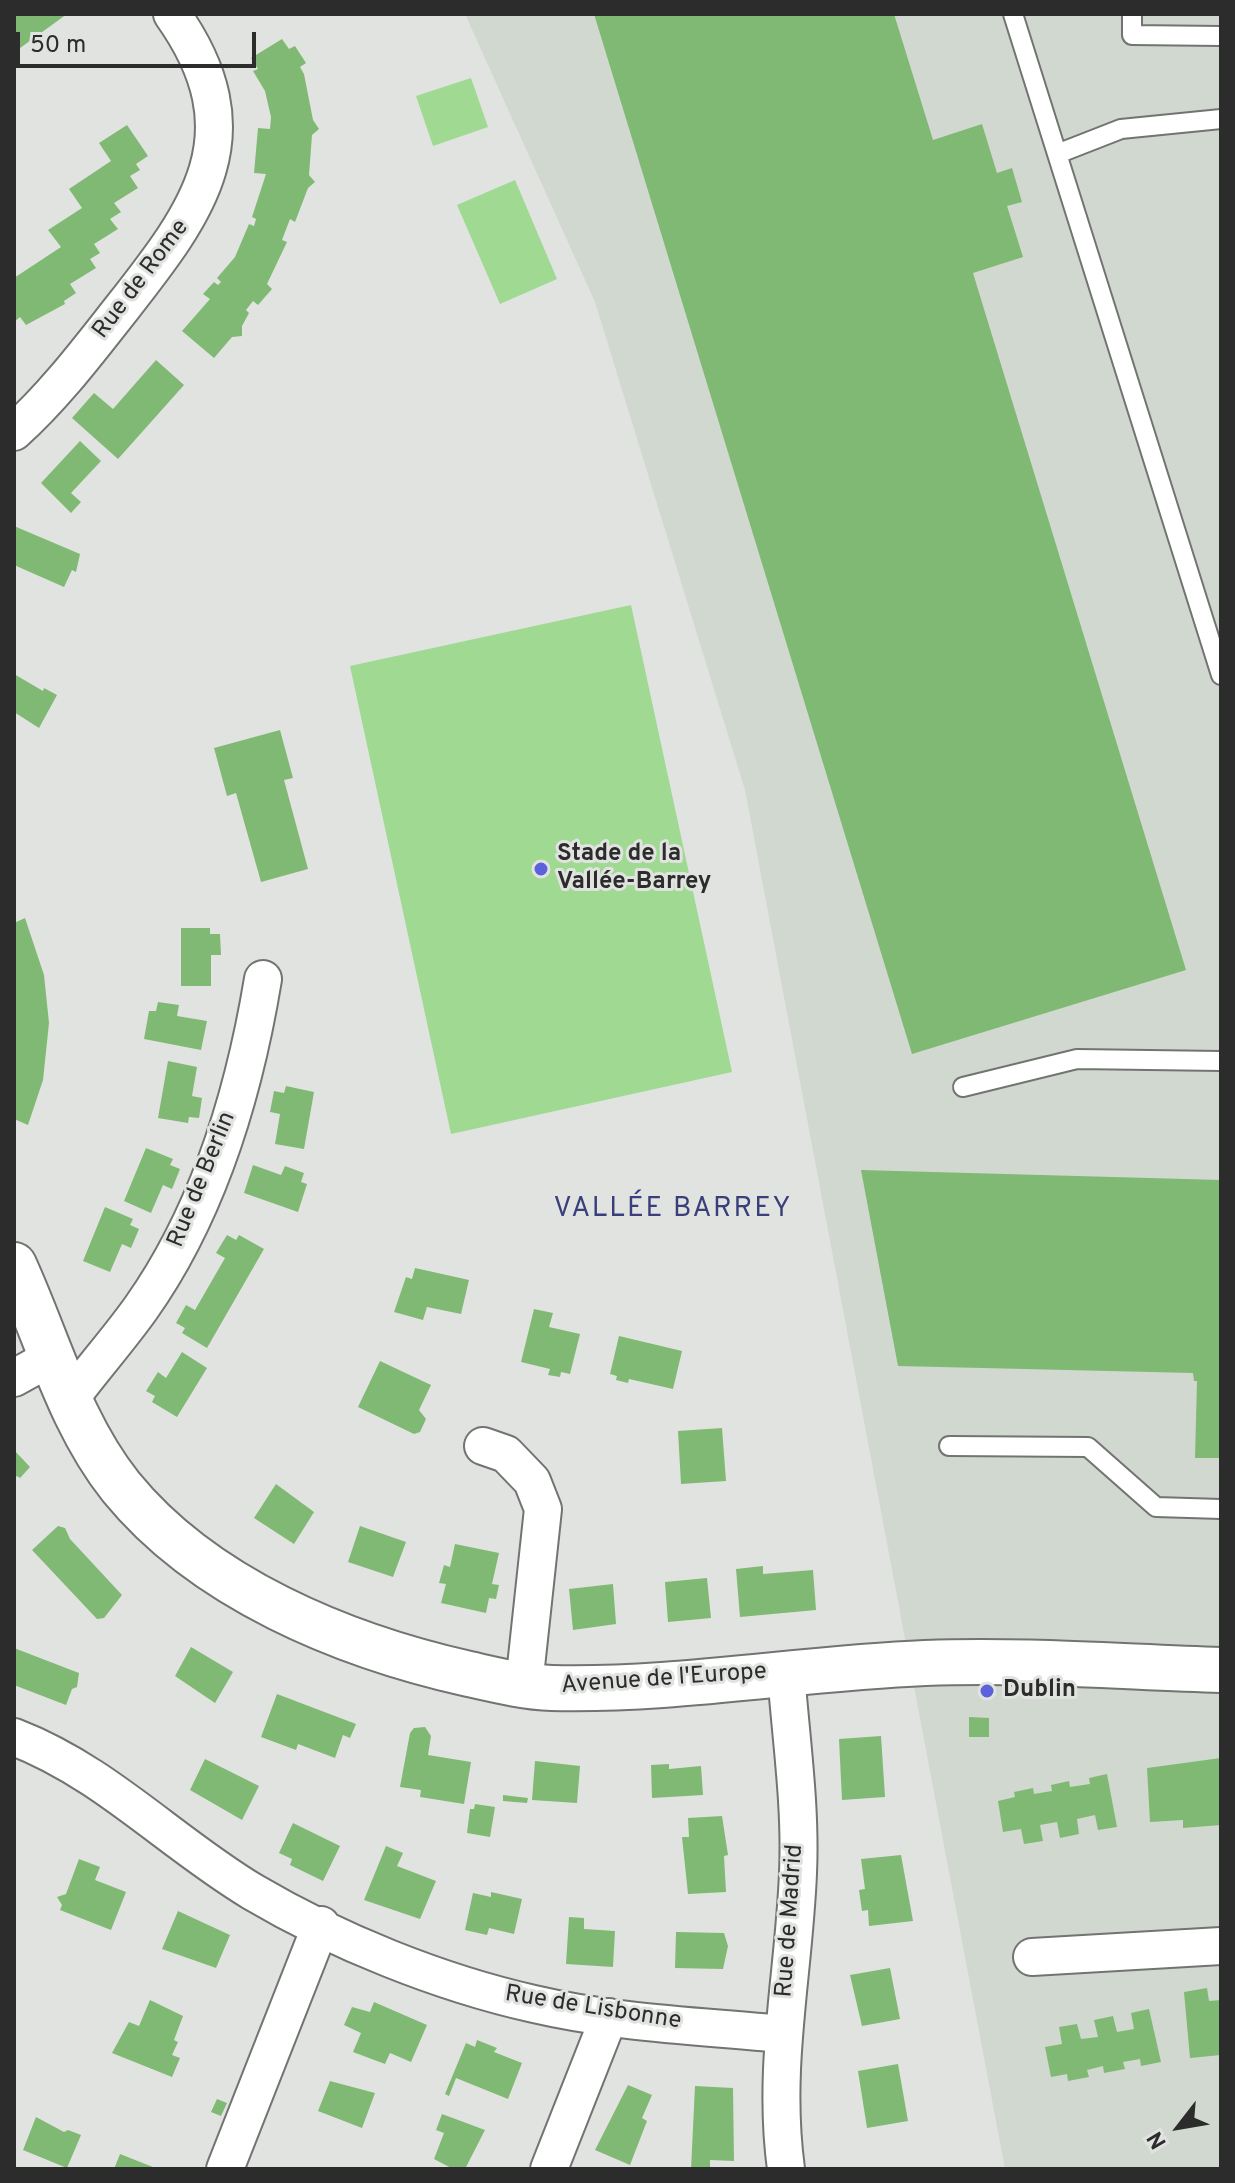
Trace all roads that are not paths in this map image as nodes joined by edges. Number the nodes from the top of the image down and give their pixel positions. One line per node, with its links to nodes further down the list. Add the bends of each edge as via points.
1 (172, 14): 7 (street, Rue de Rome, via 188,36 209,94 213,145 204,185 173,244 58,388)
2 (1013, 14): 6 (lane)
3 (1132, 14): 4 (lane, via 1132,35)
4 (1221, 36)
5 (1221, 119): 6 (lane, via 1121,129)
6 (1057, 154): 8 (lane)
7 (14, 432)
8 (1221, 675)
9 (263, 979): 15 (street, Rue de Berlin, via 240,1086 200,1200 141,1308)
10 (1221, 1061): 11 (lane, via 1077,1059)
11 (963, 1087)
12 (14, 1265): 13 (street, Avenue de l'Europe)
13 (52, 1357): 14 (street); 15 (street, Avenue de l'Europe)
14 (14, 1378)
15 (70, 1399): 21 (street, Avenue de l'Europe, via 101,1460 123,1489 187,1549 236,1582 307,1623 356,1643)
16 (483, 1446): 21 (street, via 506,1454 532,1481 543,1509)
17 (949, 1446): 18 (lane, via 1088,1447 1156,1507)
18 (1221, 1509)
19 (1221, 1670): 20 (street, Avenue de l'Europe, via 985,1662)
20 (786, 1673): 21 (street, Avenue de l'Europe, via 587,1688); 27 (street, Rue de Madrid, via 798,1870)
21 (524, 1685)
22 (14, 1737): 23 (street, Rue de Lisbonne, via 120,1795 233,1880)
23 (321, 1925): 26 (street, Rue de Lisbonne, via 409,1967 467,1987); 28 (street)
24 (1221, 1946): 25 (street)
25 (1032, 1957)
26 (609, 2017): 27 (street, Rue de Lisbonne); 29 (street)
27 (781, 2034): 30 (street, Rue de Madrid, via 780,2123)
28 (225, 2169)
29 (549, 2169)
30 (786, 2169)

